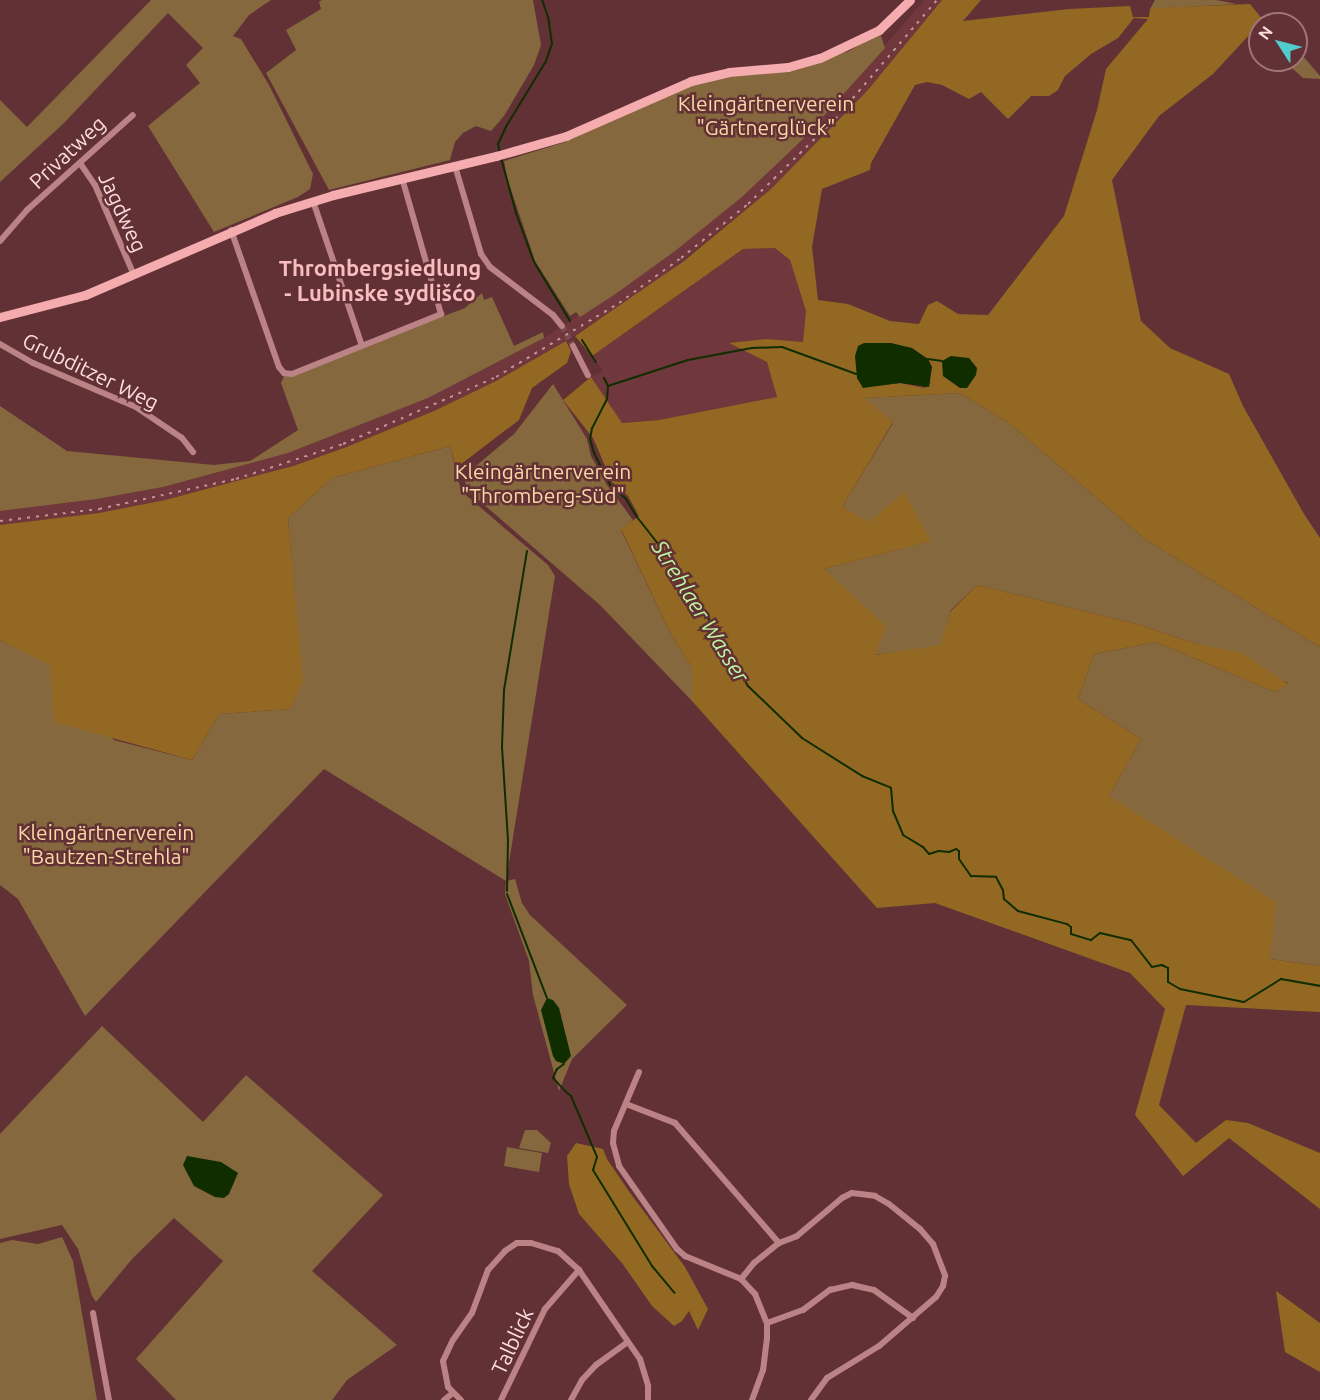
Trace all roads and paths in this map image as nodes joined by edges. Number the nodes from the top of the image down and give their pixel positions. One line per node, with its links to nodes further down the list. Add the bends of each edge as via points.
1 (910, 0): 4 (street, via 879,30 820,58 788,67 729,72 691,81 566,136)
2 (133, 115): 3 (street, Privatweg)
3 (80, 163): 8 (street, Privatweg, via 27,210); 9 (street, Jagdweg, via 95,185)
4 (455, 166): 5 (street); 11 (street, via 481,254 490,267 554,315)
5 (402, 178): 6 (street); 13 (street, via 440,315)
6 (313, 201): 7 (street); 13 (street)
7 (231, 230): 9 (street); 13 (street, via 284,373 292,374)
8 (0, 241)
9 (134, 276): 10 (street, via 86,295)
10 (0, 317)
11 (562, 326)
12 (0, 344): 16 (street, Grubditzer Weg, via 33,363 136,407 182,438)
13 (362, 346)
14 (573, 346): 15 (street)
15 (588, 375)
16 (193, 452)
17 (639, 1072): 18 (street)
18 (626, 1104): 19 (street, via 675,1123); 21 (street, via 613,1143 624,1174 677,1249)
19 (779, 1243): 21 (street); 23 (street, via 815,1224 852,1193 875,1196 920,1229 933,1244 945,1276 936,1297)
20 (579, 1270): 25 (street); 26 (street, via 546,1246 517,1243 505,1251 488,1270 472,1313 443,1361 445,1379); 30 (street, Talblick, via 544,1309)
21 (741, 1279): 24 (street, via 755,1294)
22 (93, 1313): 27 (street)
23 (913, 1318): 24 (street, via 874,1290 852,1285 830,1290 803,1310); 34 (street, via 879,1346 827,1378)
24 (767, 1323): 33 (street, via 763,1370)
25 (628, 1342): 31 (street, via 596,1365); 32 (street, via 646,1373)
26 (453, 1393): 28 (street); 29 (street)
27 (109, 1400)
28 (444, 1400)
29 (461, 1400)
30 (501, 1400)
31 (571, 1400)
32 (648, 1400)
33 (752, 1400)
34 (811, 1400)

